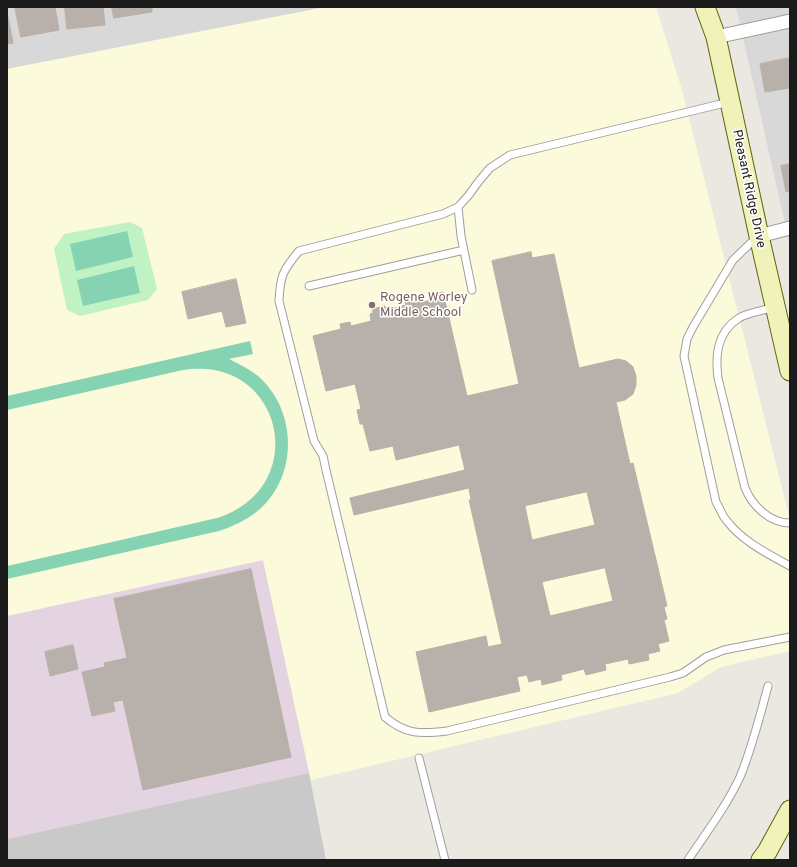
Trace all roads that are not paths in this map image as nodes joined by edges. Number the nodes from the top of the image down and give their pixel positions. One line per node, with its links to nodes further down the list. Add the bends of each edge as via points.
1 (705, 7): 3 (street, Pleasant Ridge Drive)
2 (790, 21): 3 (street)
3 (716, 37): 4 (street, Pleasant Ridge Drive)
4 (729, 102): 5 (lane, via 510,155 490,168); 7 (street, Pleasant Ridge Drive)
5 (458, 207): 8 (lane); 15 (lane, via 443,214 299,251 287,265 279,282 279,301 314,441 323,456 385,717 396,726 424,734 447,731 670,677 724,650)
6 (790, 228): 7 (street)
7 (759, 236): 11 (street, Pleasant Ridge Drive); 14 (lane, via 733,260 693,327 684,356 716,502 726,521 740,535)
8 (464, 250): 9 (lane); 10 (lane)
9 (309, 286)
10 (472, 290)
11 (775, 307): 12 (street, Pleasant Ridge Drive); 13 (lane, via 740,317 732,324 724,333 716,361 748,497 763,513 774,519)
12 (790, 371)
13 (790, 522)
14 (790, 566)
15 (790, 637)
16 (768, 686): 20 (lane, via 739,777 718,817)
17 (419, 758): 19 (lane)
18 (790, 810): 21 (street)
19 (445, 860)
20 (688, 860)
21 (761, 860)

